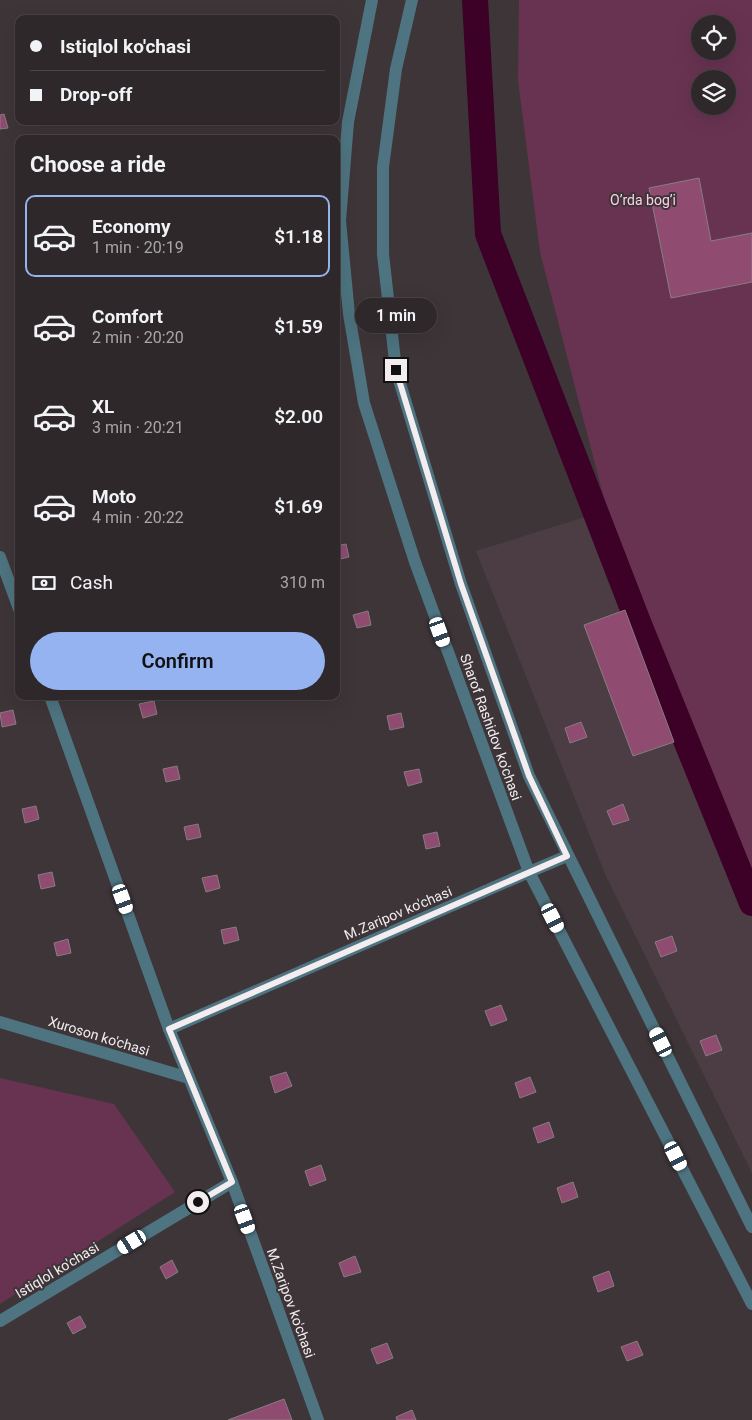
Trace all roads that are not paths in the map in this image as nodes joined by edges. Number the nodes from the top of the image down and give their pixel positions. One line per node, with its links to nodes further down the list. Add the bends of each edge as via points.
1 (372, 0): 7 (street, Sharof Rashidov ko'chasi, via 348,122 340,221 349,314 364,403 415,562)
2 (412, 0): 6 (street, via 396,69 383,167 382,254 396,370 464,593 529,776)
3 (0, 557): 4 (street)
4 (15, 598)
5 (51, 700): 9 (street, M.Zaripov ko'chasi)
6 (567, 856): 7 (street, M.Zaripov ko'chasi); 12 (street)
7 (529, 872): 9 (street, M.Zaripov ko'chasi); 13 (street, Sharof Rashidov ko'chasi)
8 (0, 1022): 10 (street, Xuroson ko'chasi)
9 (169, 1029): 10 (street, M.Zaripov ko'chasi)
10 (189, 1078): 11 (street, M.Zaripov ko'chasi)
11 (232, 1182): 14 (street, Istiqlol ko'chasi); 15 (street, M.Zaripov ko'chasi)
12 (752, 1227)
13 (752, 1304)
14 (0, 1321)
15 (318, 1420)

